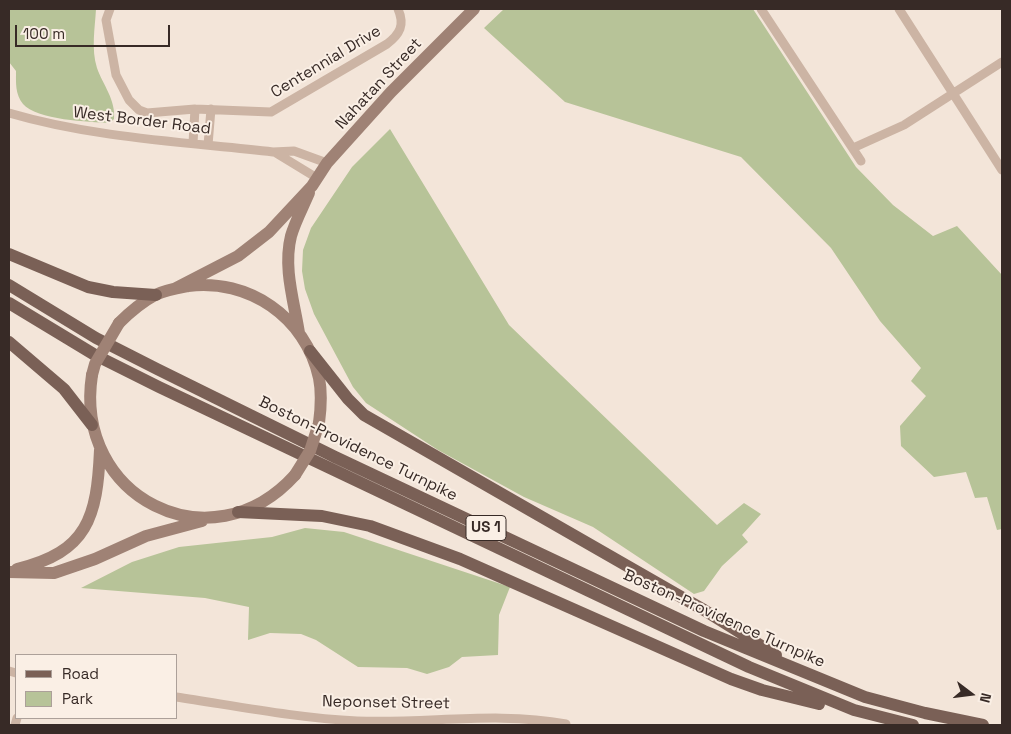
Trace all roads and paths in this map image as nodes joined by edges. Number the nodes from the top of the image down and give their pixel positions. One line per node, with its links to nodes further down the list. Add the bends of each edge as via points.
1 (110, 9): 8 (street, Centennial Drive, via 106,20 108,41 116,75 129,100 147,113)
2 (398, 9): 9 (street, Centennial Drive, via 402,22 399,34 283,106 271,112 258,113)
3 (474, 9): 16 (main road, Nahatan Street, via 390,92)
4 (761, 9): 13 (street)
5 (899, 9): 7 (street)
6 (1002, 62): 7 (street)
7 (953, 94): 13 (street, via 904,125); 17 (street)
8 (195, 109): 9 (street, Centennial Drive); 11 (street)
9 (211, 109): 12 (street)
10 (9, 113): 11 (street, West Border Road, via 56,125)
11 (193, 143): 12 (street, West Border Road)
12 (208, 145): 14 (street, West Border Road)
13 (853, 148): 15 (street)
14 (273, 152): 16 (street, West Border Road, via 294,151); 18 (street, via 289,159)
15 (861, 161)
16 (327, 164): 18 (main road, Nahatan Street)
17 (1002, 170)
18 (315, 182): 21 (main road, Nahatan Street, via 252,246 223,265); 24 (main road, Nahatan Street, via 292,236 288,256 288,274)
19 (9, 254): 22 (main road, via 88,287)
20 (9, 285): 32 (main road, Boston-Providence Turnpike / US 1, via 96,338 323,451 704,631)
21 (176, 288): 22 (main road); 24 (main road, via 201,284 252,294 286,317)
22 (156, 295): 27 (main road, bridge, via 119,323 95,364 89,407)
23 (9, 303): 34 (main road, Boston-Providence Turnpike / US 1, via 95,355 159,387 749,667)
24 (299, 333): 26 (main road)
25 (9, 342): 27 (main road, via 64,389)
26 (310, 351): 29 (main road, bridge, via 320,387 319,423 310,451 295,475 272,496); 32 (main road, via 364,414 704,610)
27 (92, 425): 28 (main road)
28 (100, 450): 30 (main road, via 120,480 144,500 176,513); 31 (main road, via 98,490 87,525 60,553)
29 (238, 512): 30 (main road); 34 (main road, via 322,516 370,526 460,559 731,679 762,690)
30 (216, 517): 31 (main road, via 146,536 54,573)
31 (9, 571)
32 (804, 673): 37 (main road, Boston-Providence Turnpike / US 1, via 865,697)
33 (178, 697): 35 (street, Neponset Street, via 358,721 534,718)
34 (854, 710): 36 (main road, Boston-Providence Turnpike / US 1)
35 (566, 724)
36 (913, 725)
37 (983, 725)

